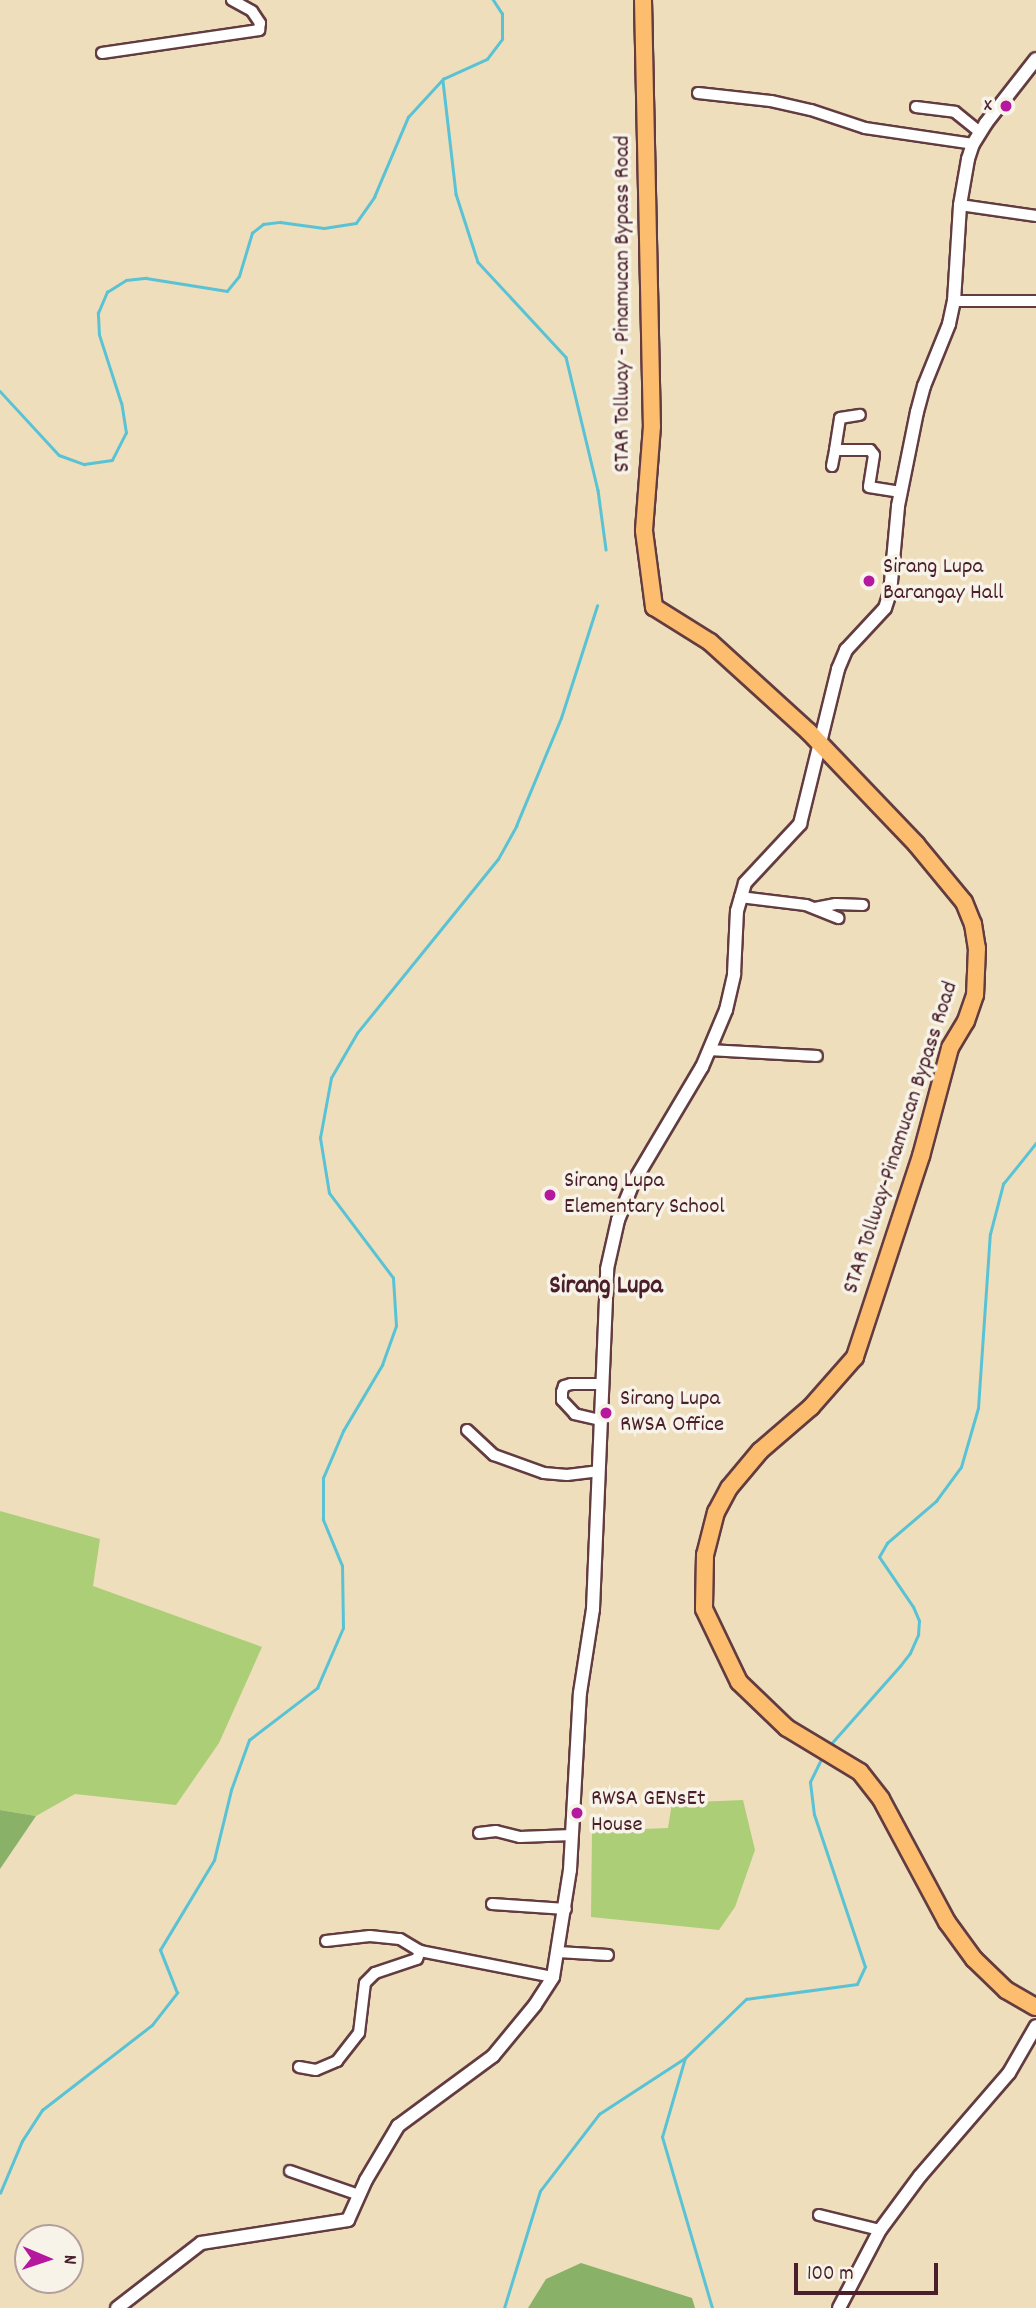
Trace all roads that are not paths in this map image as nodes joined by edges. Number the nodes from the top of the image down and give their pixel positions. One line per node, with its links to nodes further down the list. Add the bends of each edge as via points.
1 (232, 0): 3 (street, via 252,11 259,30)
2 (643, 0): 17 (main road, STAR Tollway - Pinamucan Bypass Road, via 652,413 644,531)
3 (102, 53)
4 (1035, 62): 7 (street)
5 (698, 93): 8 (street, via 771,101 865,128)
6 (916, 107): 7 (street, via 955,112)
7 (980, 132): 8 (street)
8 (973, 144): 9 (street)
9 (960, 205): 10 (street); 11 (street)
10 (1036, 216)
11 (954, 301): 12 (street); 16 (street, via 924,386)
12 (1036, 301)
13 (860, 415): 14 (street, via 840,418)
14 (835, 450): 15 (street); 16 (street, via 873,452 869,487)
15 (832, 466)
16 (901, 492): 18 (street, via 890,593 885,608 846,650)
17 (654, 607): 18 (main road, STAR Tollway-Pinamucan Bypass Road, via 710,642)
18 (820, 743): 19 (street, via 800,824 751,873); 38 (main road, STAR Tollway-Pinamucan Bypass Road, via 946,876 964,902 973,924 978,971 975,995 950,1048 921,1156 855,1357 729,1488 716,1512 705,1555 704,1609 739,1682 787,1728 860,1772 881,1799 947,1922 974,1959 1006,1990)
19 (740, 897): 21 (street); 23 (street, via 731,991)
20 (863, 905): 21 (street)
21 (815, 908): 22 (street)
22 (839, 918)
23 (709, 1050): 24 (street); 25 (street, via 633,1183 618,1220 607,1269)
24 (817, 1056)
25 (602, 1384): 26 (street); 26 (street, via 571,1384 562,1392 562,1400 575,1414)
26 (600, 1420): 28 (street)
27 (467, 1430): 28 (street, via 494,1455 544,1473)
28 (598, 1471): 30 (street, via 593,1609 580,1692)
29 (479, 1833): 30 (street)
30 (572, 1835): 32 (street)
31 (492, 1904): 32 (street)
32 (566, 1909): 35 (street)
33 (326, 1941): 34 (street, via 400,1939)
34 (420, 1951): 37 (street); 40 (street, via 417,1959 375,1973 365,1983 359,2033 337,2061 316,2070)
35 (558, 1952): 36 (street); 37 (street)
36 (608, 1955)
37 (552, 1977): 42 (street, via 493,2056 398,2126)
38 (1036, 2007)
39 (1036, 2026): 44 (street, via 1009,2073)
40 (299, 2067)
41 (290, 2171): 42 (street)
42 (359, 2195): 45 (street, via 348,2220 201,2243)
43 (819, 2215): 44 (street)
44 (880, 2230): 46 (street)
45 (117, 2308)
46 (839, 2308)

